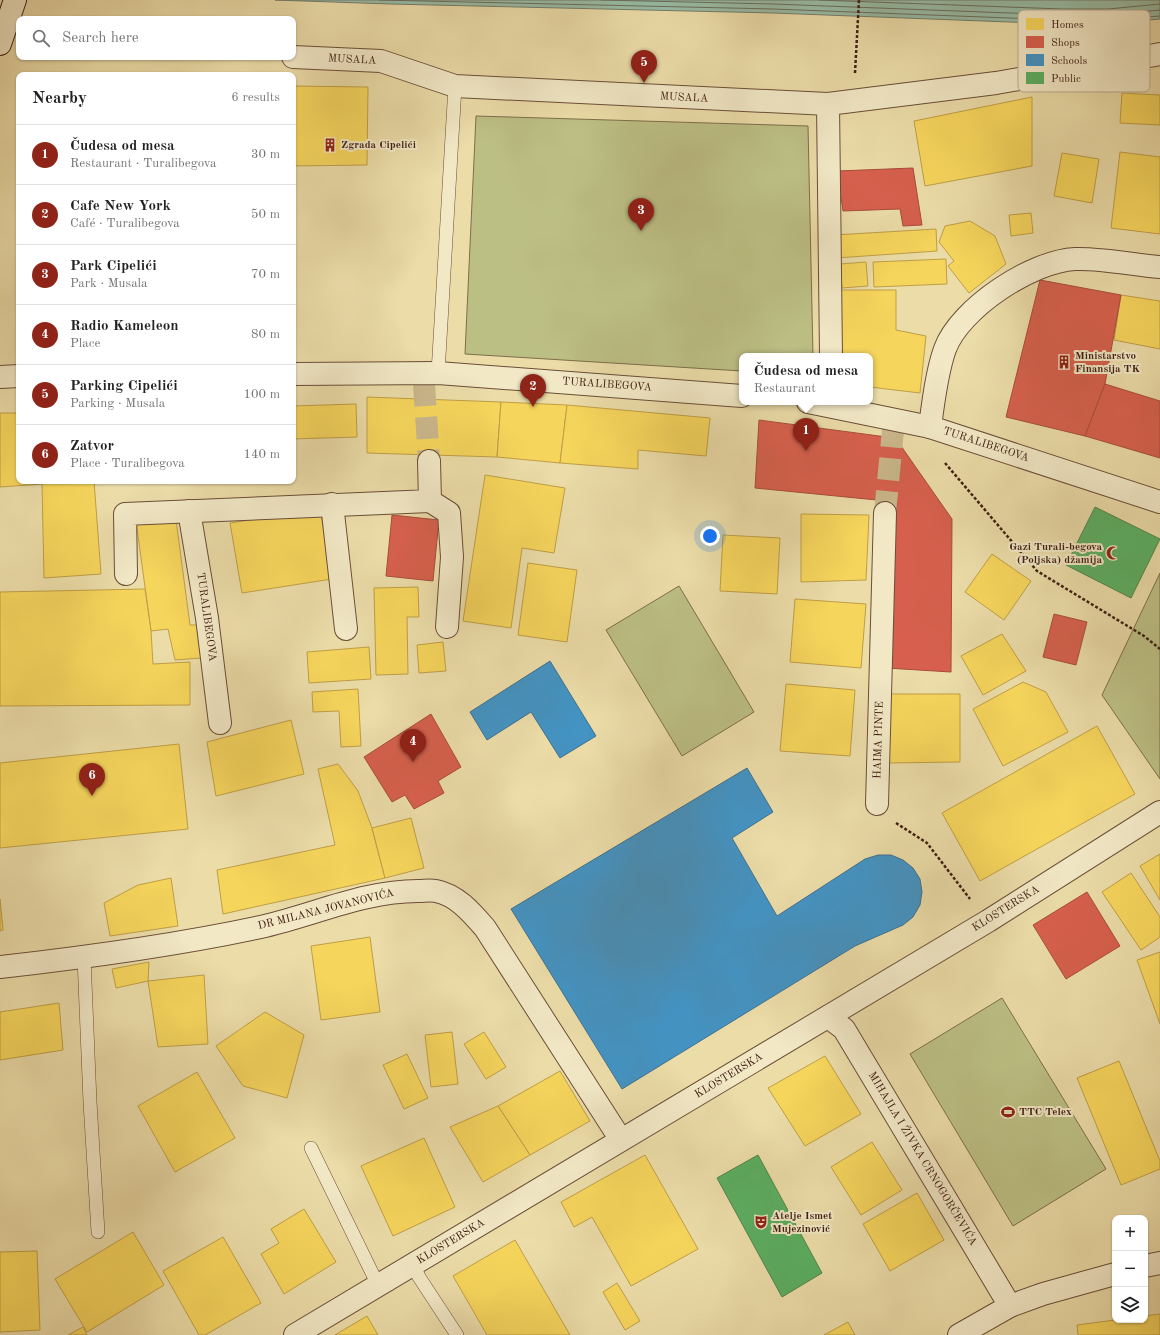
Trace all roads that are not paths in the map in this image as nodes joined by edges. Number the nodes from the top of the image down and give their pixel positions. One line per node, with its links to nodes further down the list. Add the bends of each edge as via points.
1 (15, 0): 2 (street)
2 (0, 44)
3 (1160, 54): 4 (street, MUSALA)
4 (1150, 56)
5 (296, 57): 7 (street, MUSALA, via 381,61)
6 (1018, 79): 8 (street, MUSALA)
7 (455, 86): 8 (street, MUSALA); 14 (lane)
8 (828, 104): 10 (street)
9 (1160, 268): 17 (street, via 1076,259 1054,262 1025,273 990,297 958,327 945,349)
10 (831, 353)
11 (296, 374): 14 (street, TURALIBEGOVA)
12 (0, 376): 13 (street)
13 (16, 376)
14 (429, 376): 15 (street, TURALIBEGOVA)
15 (739, 396)
16 (834, 405): 17 (street, TURALIBEGOVA, via 893,425)
17 (930, 427): 20 (street, TURALIBEGOVA)
18 (429, 461): 19 (street)
19 (430, 501): 21 (street); 25 (street, via 449,513 452,557)
20 (1160, 502)
21 (332, 504): 22 (street); 26 (street)
22 (189, 511): 24 (street, via 125,514); 27 (street, TURALIBEGOVA, via 207,618)
23 (885, 513): 28 (street, HAIMA PINTE)
24 (126, 574)
25 (446, 627)
26 (346, 629)
27 (220, 723)
28 (877, 804)
29 (1160, 812): 32 (street, KLOSTERSKA, via 988,921)
30 (84, 958): 31 (street, DR MILANA JOVANOVIĆA); 33 (street, DR MILANA JOVANOVIĆA, via 266,925 398,891 437,891 463,903 485,928); 35 (lane)
31 (0, 967)
32 (828, 1017): 33 (street, KLOSTERSKA); 41 (street, MIHAJLA I ŽIVKA CRNOGORČEVIĆA, via 844,1029)
33 (620, 1140): 37 (street, KLOSTERSKA)
34 (311, 1148): 40 (lane)
35 (98, 1232)
36 (1160, 1263): 38 (street)
37 (414, 1264): 40 (street, KLOSTERSKA); 43 (lane, via 419,1277)
38 (1148, 1265)
39 (1112, 1275): 41 (street)
40 (378, 1285): 42 (street, KLOSTERSKA)
41 (1010, 1306): 44 (street)
42 (295, 1335)
43 (457, 1335)
44 (959, 1335)

